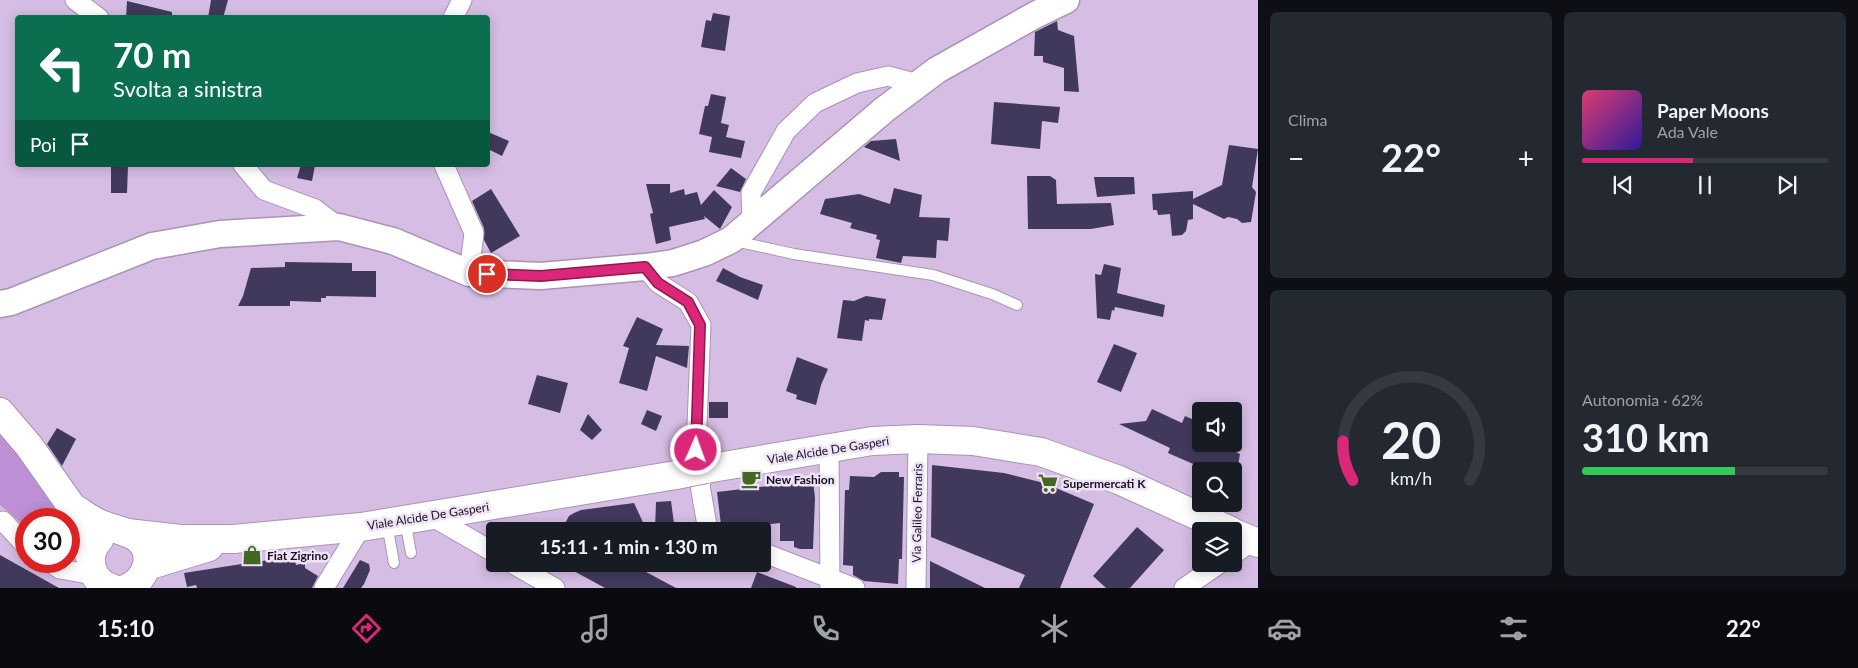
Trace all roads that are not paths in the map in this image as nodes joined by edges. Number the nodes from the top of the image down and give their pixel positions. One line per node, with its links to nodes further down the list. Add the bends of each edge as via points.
1 (75, 0): 5 (street)
2 (462, 0): 6 (street)
3 (1066, 0): 4 (main road)
4 (1038, 8): 7 (main road)
5 (95, 15)
6 (454, 15)
7 (918, 84): 10 (main road); 10 (street, via 888,76 857,83 815,103 786,131 751,192)
8 (245, 167): 11 (street, via 264,190 315,209)
9 (445, 167): 14 (street, via 474,233)
10 (752, 221): 12 (main road)
11 (339, 227): 14 (main road, via 393,241); 15 (main road, via 220,234 152,246)
12 (731, 240): 13 (main road, via 674,263); 16 (lane, via 794,254 933,275)
13 (645, 267): 14 (main road, via 541,276); 23 (street, via 658,283 688,302 700,325 696,450)
14 (469, 272)
15 (0, 304)
16 (1017, 305)
17 (0, 412): 20 (main road, via 29,446)
18 (918, 439): 19 (main road, Viale Alcide De Gasperi, via 872,441); 24 (main road, Viale Alcide De Gasperi, via 973,441 1041,452 1119,480); 41 (street, Via Galileo Ferraris)
19 (829, 449): 22 (main road, Viale Alcide De Gasperi, bridge); 37 (street)
20 (72, 507): 25 (main road, via 96,523); 35 (main road)
21 (1, 518): 26 (street)
22 (396, 521): 27 (main road, Viale Alcide De Gasperi); 28 (street); 29 (lane); 31 (lane); 38 (street)
23 (706, 522)
24 (1205, 522)
25 (122, 532): 27 (main road, Viale Alcide De Gasperi, via 181,539); 35 (main road, via 97,542); 36 (main road, via 135,536 148,557)
26 (15, 534)
27 (234, 539): 36 (main road, Viale Alcide De Gasperi)
28 (486, 550)
29 (411, 553)
30 (771, 556): 37 (street)
31 (394, 563)
32 (80, 571): 35 (street)
33 (527, 572): 39 (street)
34 (1207, 572): 42 (street)
35 (99, 573)
36 (143, 579)
37 (830, 583): 40 (street)
38 (324, 588)
39 (555, 588)
40 (855, 588)
41 (916, 588)
42 (1184, 588)

